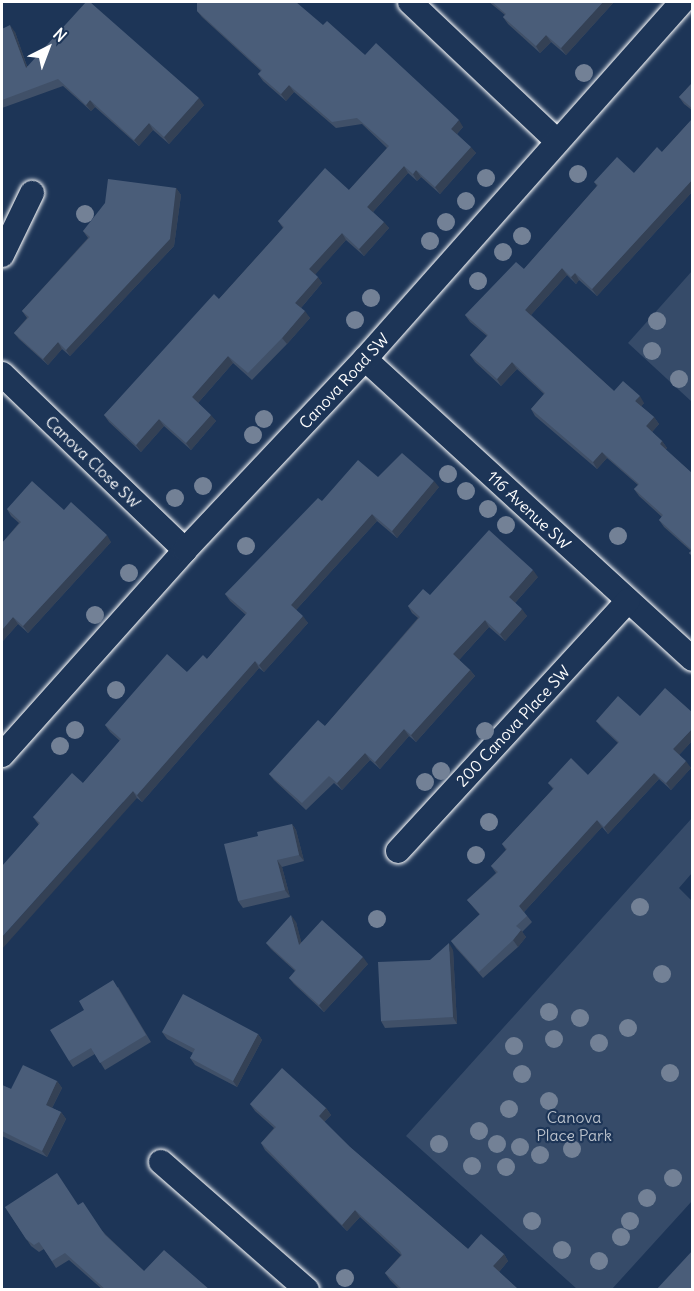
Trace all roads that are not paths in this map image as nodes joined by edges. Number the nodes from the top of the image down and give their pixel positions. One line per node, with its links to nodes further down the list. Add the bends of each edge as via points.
1 (410, 2): 3 (street)
2 (682, 2): 3 (street, Canova Road SW)
3 (556, 140): 6 (street, Canova Road SW)
4 (32, 193): 5 (street)
5 (2, 255)
6 (365, 359): 8 (street, Canova Road SW); 9 (street, 116 Avenue SW)
7 (2, 374): 8 (street, Canova Close SW)
8 (185, 550): 11 (street, Canova Road SW)
9 (628, 601): 10 (street, 116 Avenue SW); 12 (street, 200 Canova Place SW)
10 (693, 659)
11 (2, 755)
12 (398, 851)
13 (161, 1162): 14 (street)
14 (307, 1290)

